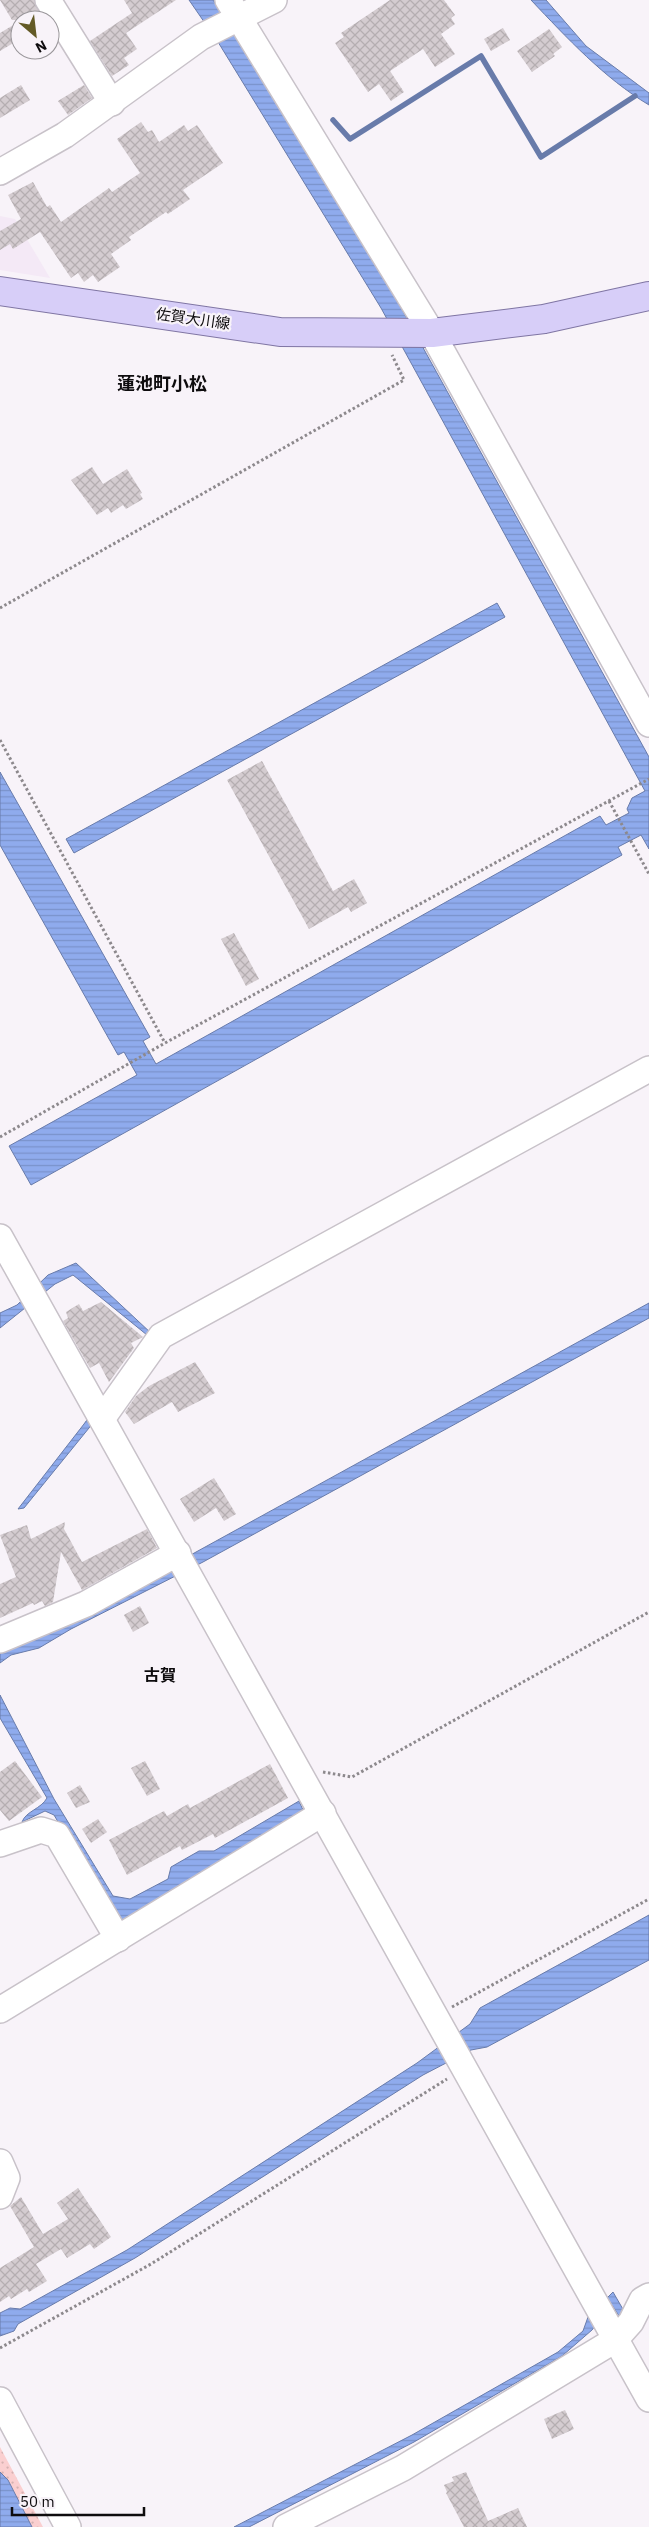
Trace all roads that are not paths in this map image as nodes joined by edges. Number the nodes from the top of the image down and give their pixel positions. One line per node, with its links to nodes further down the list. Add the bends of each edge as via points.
1 (48, 0): 4 (street)
2 (274, 0): 3 (street)
3 (234, 8): 4 (street, via 201,37); 8 (street)
4 (112, 103): 5 (street, via 65,135)
5 (0, 172)
6 (0, 291): 8 (main road, 佐賀大川線, via 280,332)
7 (649, 296): 8 (main road, via 544,319)
8 (432, 332): 9 (street)
9 (649, 724)
10 (649, 1069): 12 (street, via 161,1336)
11 (0, 1237): 12 (street)
12 (99, 1413): 13 (street)
13 (183, 1563): 14 (street); 15 (street)
14 (0, 1640)
15 (324, 1813): 17 (street); 22 (street)
16 (0, 1844): 17 (street, via 41,1830 57,1835)
17 (118, 1938): 18 (street)
18 (0, 2010)
19 (0, 2162): 20 (street, via 7,2178)
20 (0, 2196)
21 (649, 2296): 22 (street, via 642,2300 631,2322)
22 (605, 2322): 23 (street); 26 (street, via 403,2468)
23 (649, 2399)
24 (0, 2400): 25 (street)
25 (68, 2527)
26 (286, 2527)

